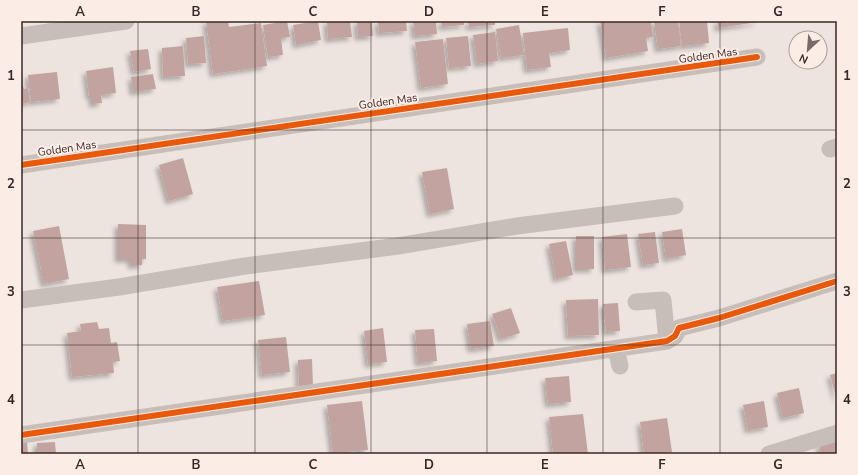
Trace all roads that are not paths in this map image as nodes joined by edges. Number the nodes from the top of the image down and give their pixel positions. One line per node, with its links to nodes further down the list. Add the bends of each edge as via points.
1 (126, 21): 2 (street)
2 (21, 36)
3 (757, 58): 4 (street, Golden Mas)
4 (21, 165)
5 (675, 206): 7 (street, via 517,226 398,246)
6 (837, 281): 9 (street, via 679,328 675,336)
7 (21, 300)
8 (636, 302): 9 (street, via 663,300)
9 (667, 341): 10 (street)
10 (616, 349): 11 (street); 13 (street)
11 (620, 366)
12 (837, 432): 14 (street)
13 (21, 435)
14 (769, 454)

